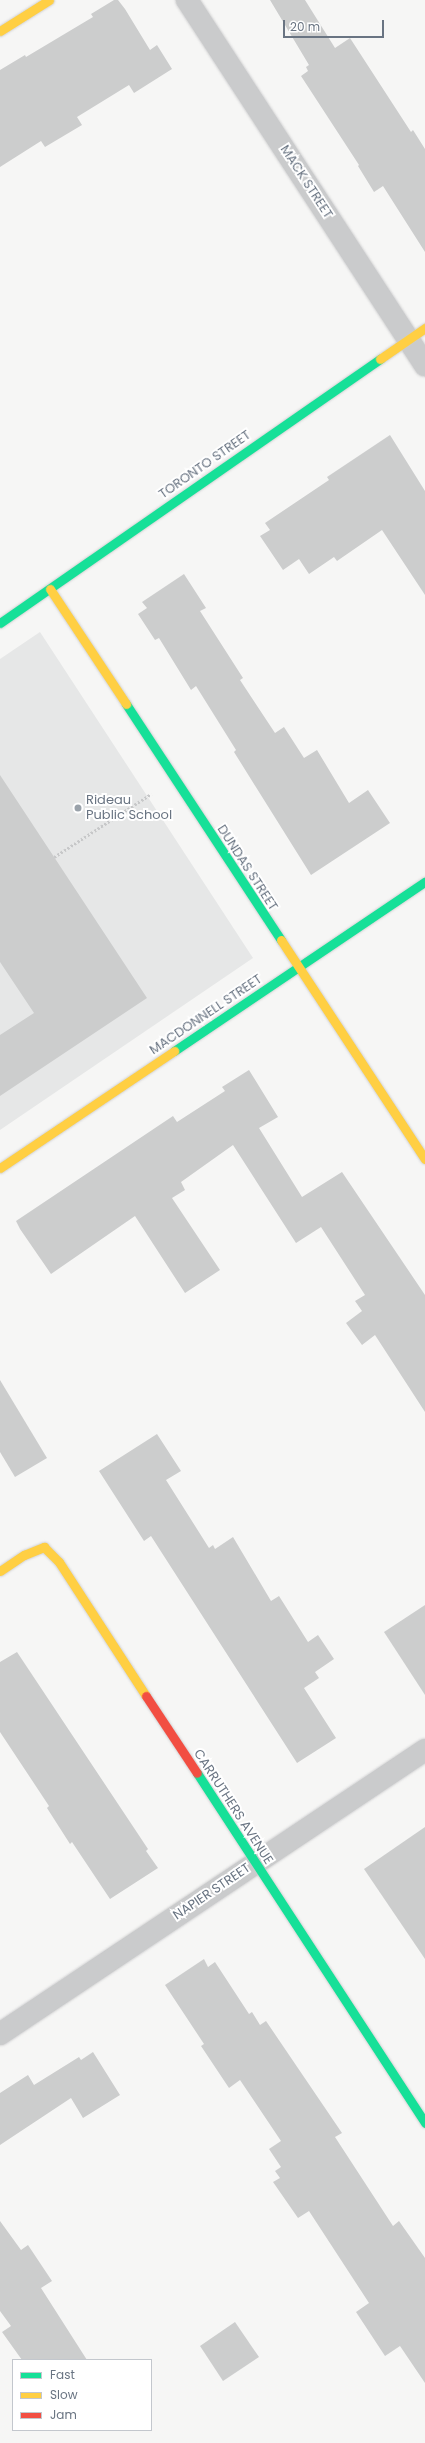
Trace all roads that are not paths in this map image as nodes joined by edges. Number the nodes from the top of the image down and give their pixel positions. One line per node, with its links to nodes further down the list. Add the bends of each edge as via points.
1 (49, 0): 3 (street)
2 (187, 0): 4 (street, MACK STREET)
3 (0, 31)
4 (417, 334): 5 (street, MACK STREET); 6 (street, TORONTO STREET)
5 (425, 365)
6 (50, 589): 7 (street, TORONTO STREET); 9 (street, DUNDAS STREET)
7 (0, 623)
8 (425, 882): 9 (street, MACDONNELL STREET)
9 (298, 969): 10 (street, DUNDAS STREET); 11 (street, MACDONNELL STREET)
10 (425, 1159)
11 (0, 1168)
12 (0, 1571): 14 (street, CARRUTHERS AVENUE, via 24,1555 44,1547 59,1562)
13 (425, 1750): 14 (street, NAPIER STREET)
14 (254, 1864): 15 (street, NAPIER STREET); 16 (street, CARRUTHERS AVENUE)
15 (0, 2034)
16 (425, 2123)

